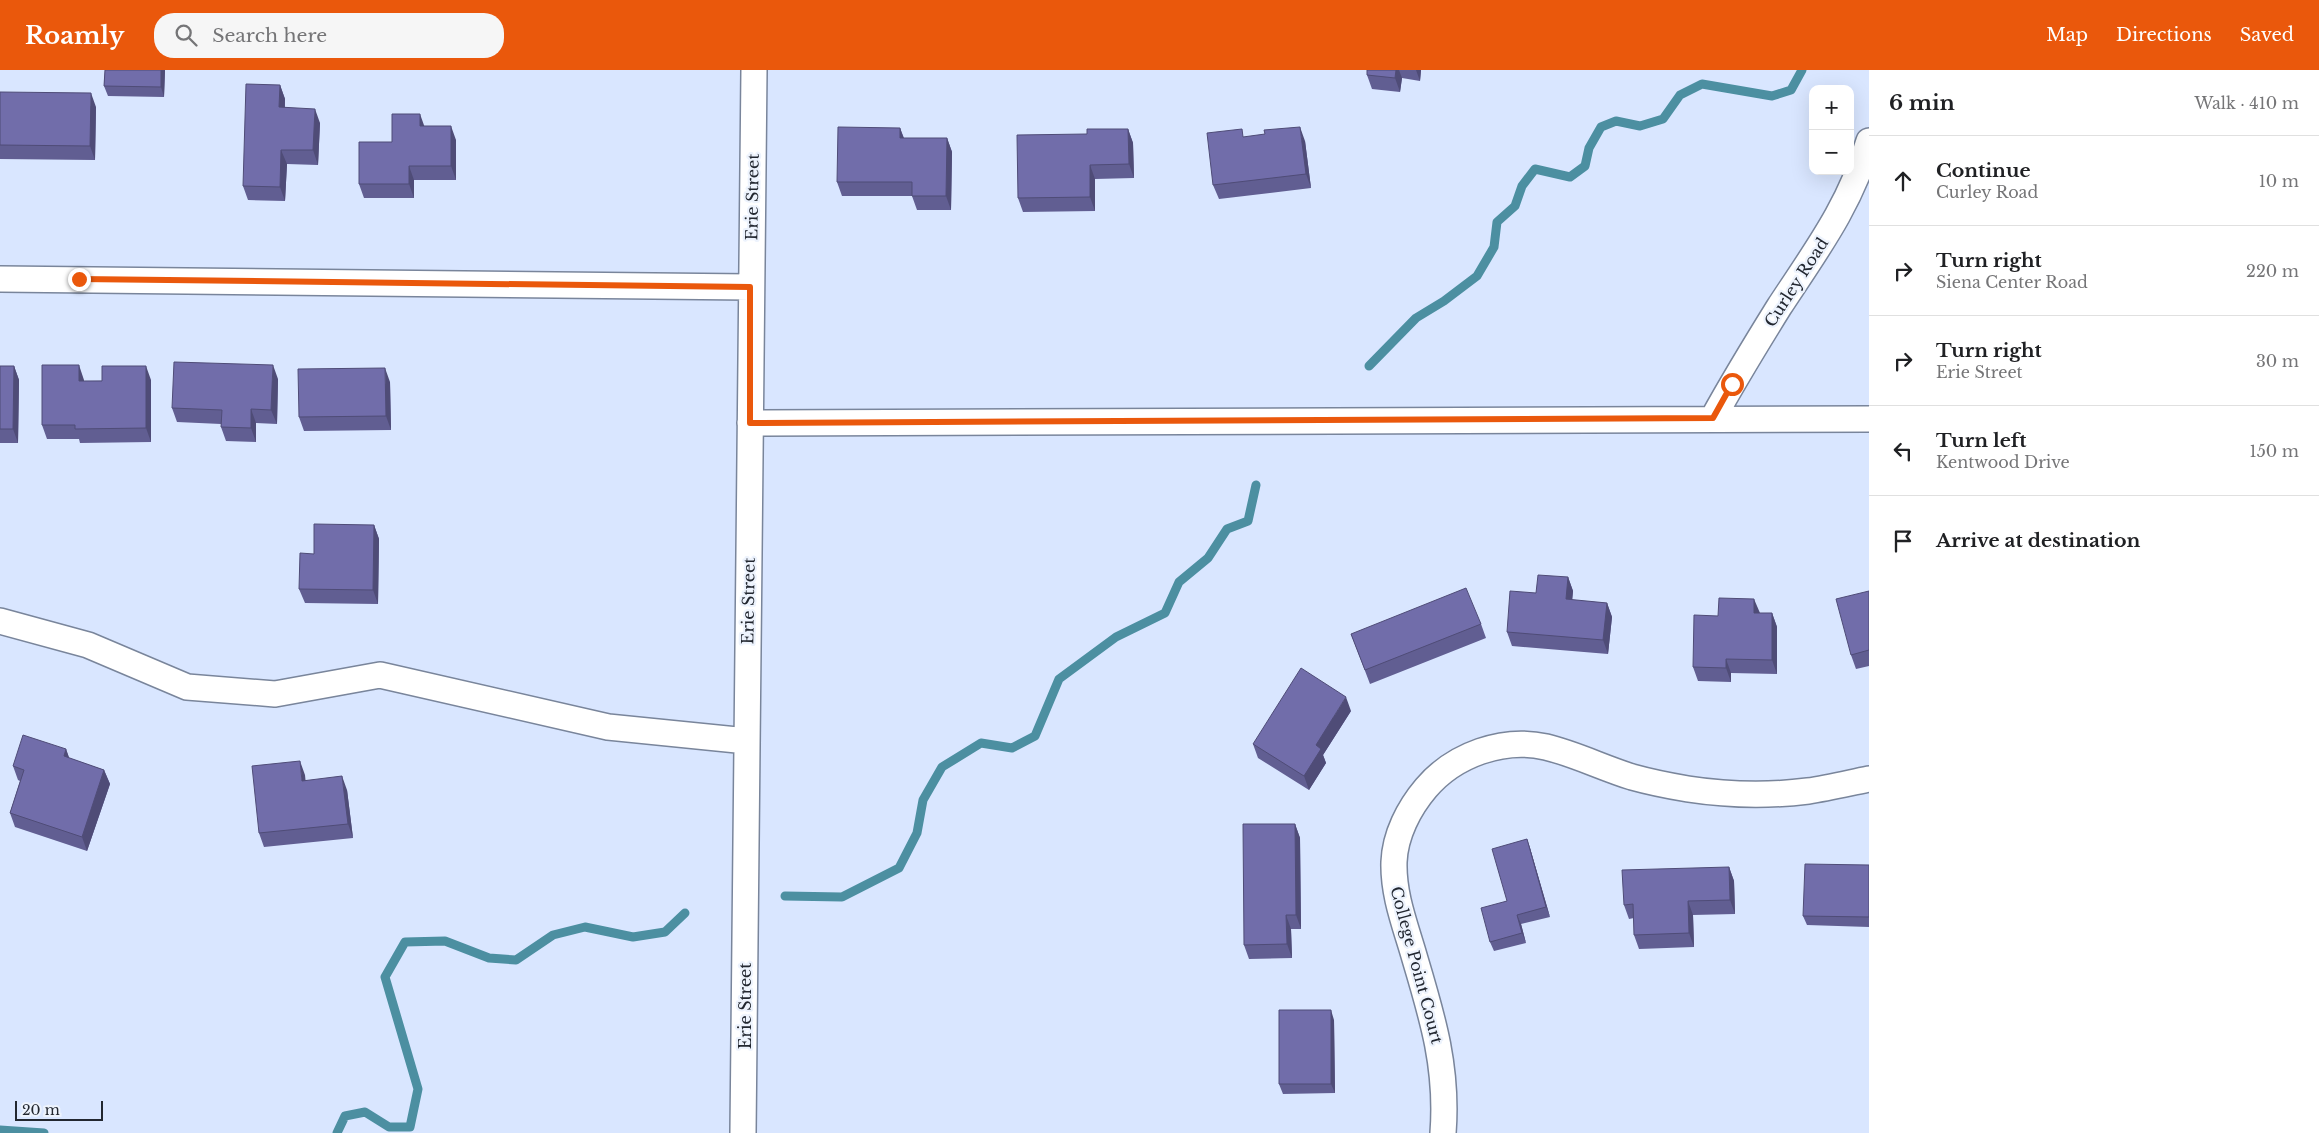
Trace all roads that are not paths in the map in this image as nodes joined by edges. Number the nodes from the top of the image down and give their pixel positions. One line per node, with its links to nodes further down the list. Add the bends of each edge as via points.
1 (754, 70): 4 (street, Erie Street)
2 (1869, 141): 5 (street, Curley Road, via 1846,204 1751,351)
3 (0, 278): 4 (street)
4 (750, 287): 7 (street, Erie Street)
5 (1713, 418): 6 (street); 7 (street)
6 (1869, 419)
7 (750, 423): 9 (street, Erie Street)
8 (0, 621): 9 (street, via 88,645 188,687 275,694 380,675 608,727)
9 (747, 741): 11 (street, Erie Street)
10 (1869, 779): 12 (street, College Point Court, via 1799,791 1747,794 1690,789 1634,777 1545,747 1517,745 1485,750 1459,760 1434,779 1415,801 1401,829 1394,861 1396,893 1442,1060)
11 (744, 1133)
12 (1443, 1133)

